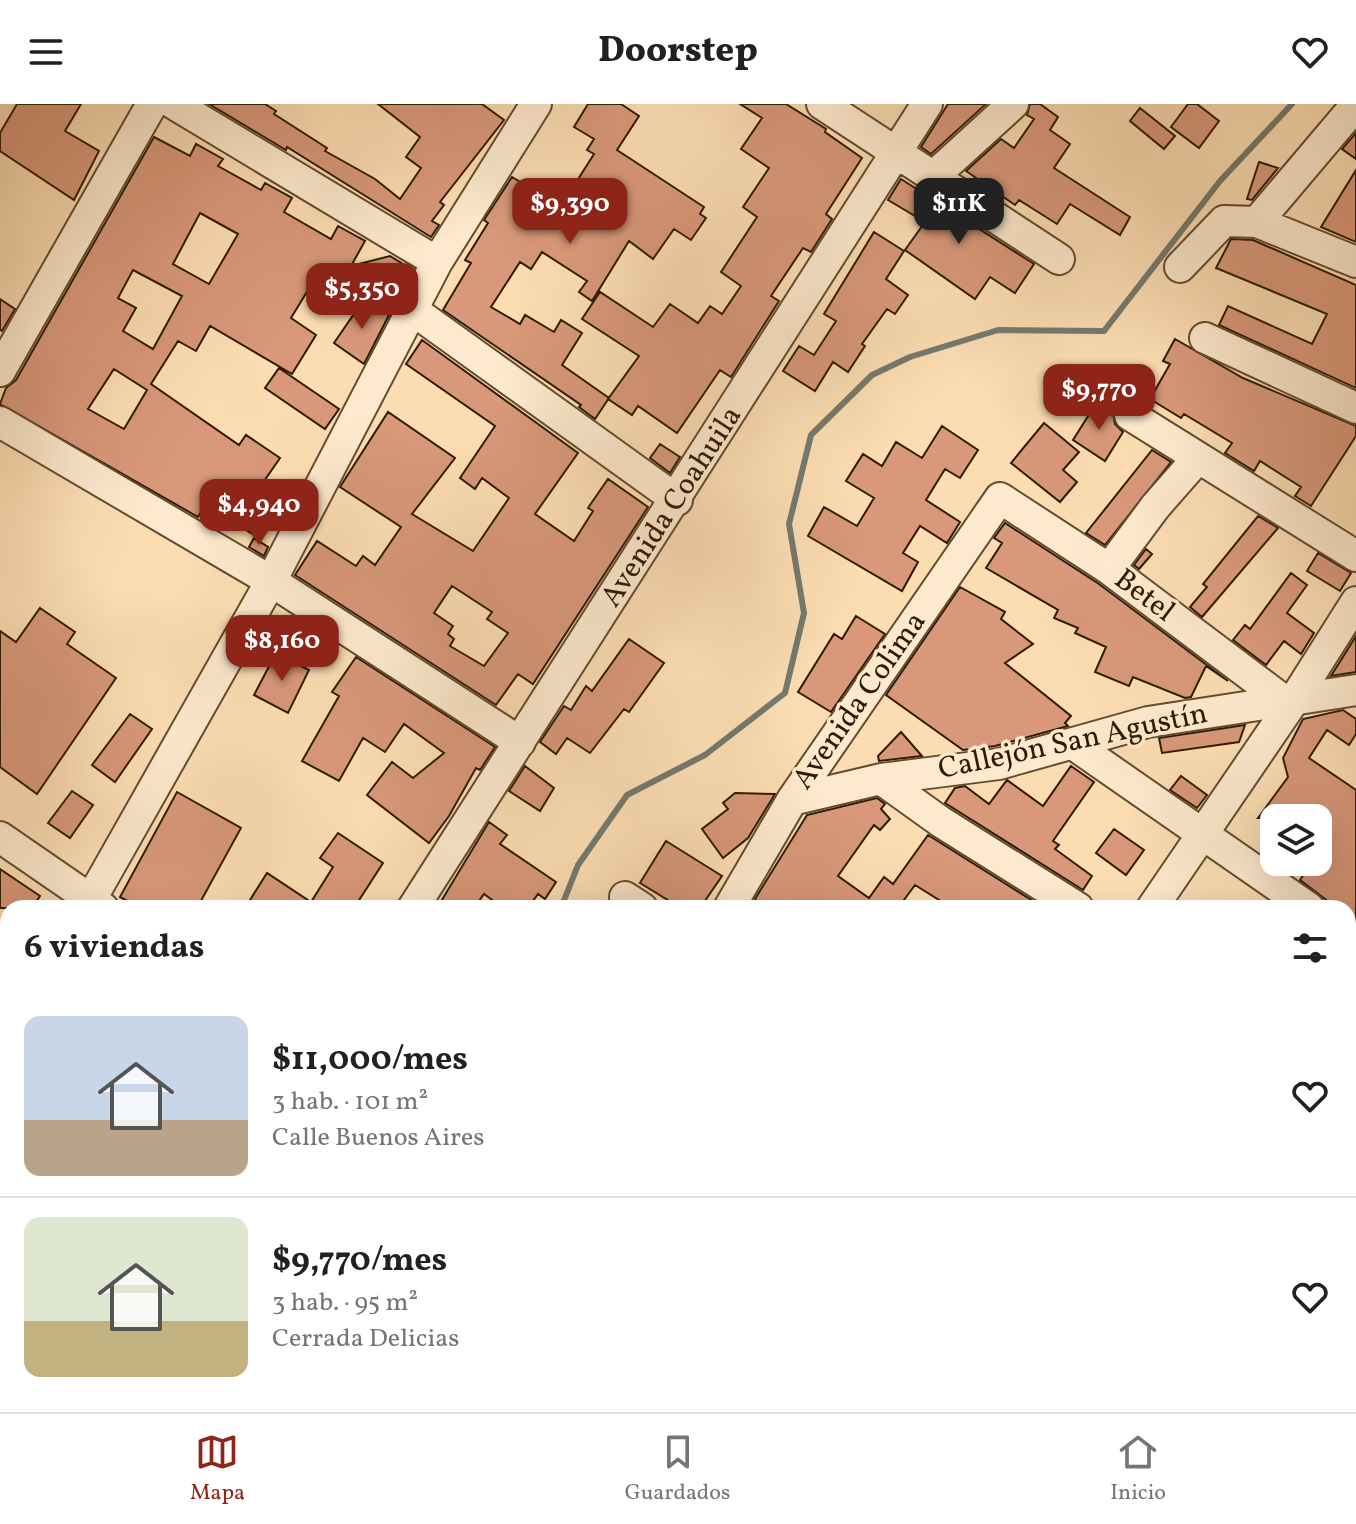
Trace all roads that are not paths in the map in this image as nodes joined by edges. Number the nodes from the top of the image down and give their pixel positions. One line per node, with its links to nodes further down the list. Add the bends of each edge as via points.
1 (152, 104): 17 (street)
2 (174, 104): 12 (street)
3 (536, 104): 12 (street)
4 (822, 104): 8 (street)
5 (927, 104): 8 (street, Avenida Coahuila)
6 (1013, 104): 9 (street)
7 (1356, 105): 10 (street)
8 (897, 153): 9 (street); 23 (street, Avenida Coahuila)
9 (934, 176): 11 (street)
10 (1257, 222): 13 (street); 14 (street, via 1224,221)
11 (1059, 259)
12 (437, 262): 15 (street)
13 (1356, 262)
14 (1180, 267)
15 (414, 311): 23 (street); 26 (street)
16 (1205, 338): 18 (street)
17 (0, 371)
18 (1356, 408)
19 (1130, 415): 21 (street)
20 (0, 422): 26 (street)
21 (1197, 459): 24 (street); 25 (street)
22 (1000, 498): 25 (street, Betel); 33 (street, Avenida Colima)
23 (677, 500): 30 (street, Avenida Coahuila)
24 (1356, 556)
25 (1109, 569): 29 (street, Betel)
26 (271, 581): 30 (street); 37 (street)
27 (1356, 602): 29 (street)
28 (1356, 690): 29 (street, Callejón San Agustín)
29 (1289, 700): 31 (street, Callejón San Agustín, via 1148,722); 34 (street)
30 (520, 742): 38 (street, Avenida Coahuila)
31 (1073, 744): 32 (street, Callejón San Agustín, via 999,764); 34 (street)
32 (881, 779): 33 (street, Callejón San Agustín); 40 (street)
33 (792, 800): 39 (street, Avenida Colima)
34 (1203, 832): 41 (street); 42 (street)
35 (0, 837): 36 (street)
36 (86, 900)
37 (96, 900)
38 (418, 900)
39 (734, 900)
40 (1065, 900)
41 (1157, 900)
42 (1298, 900)

